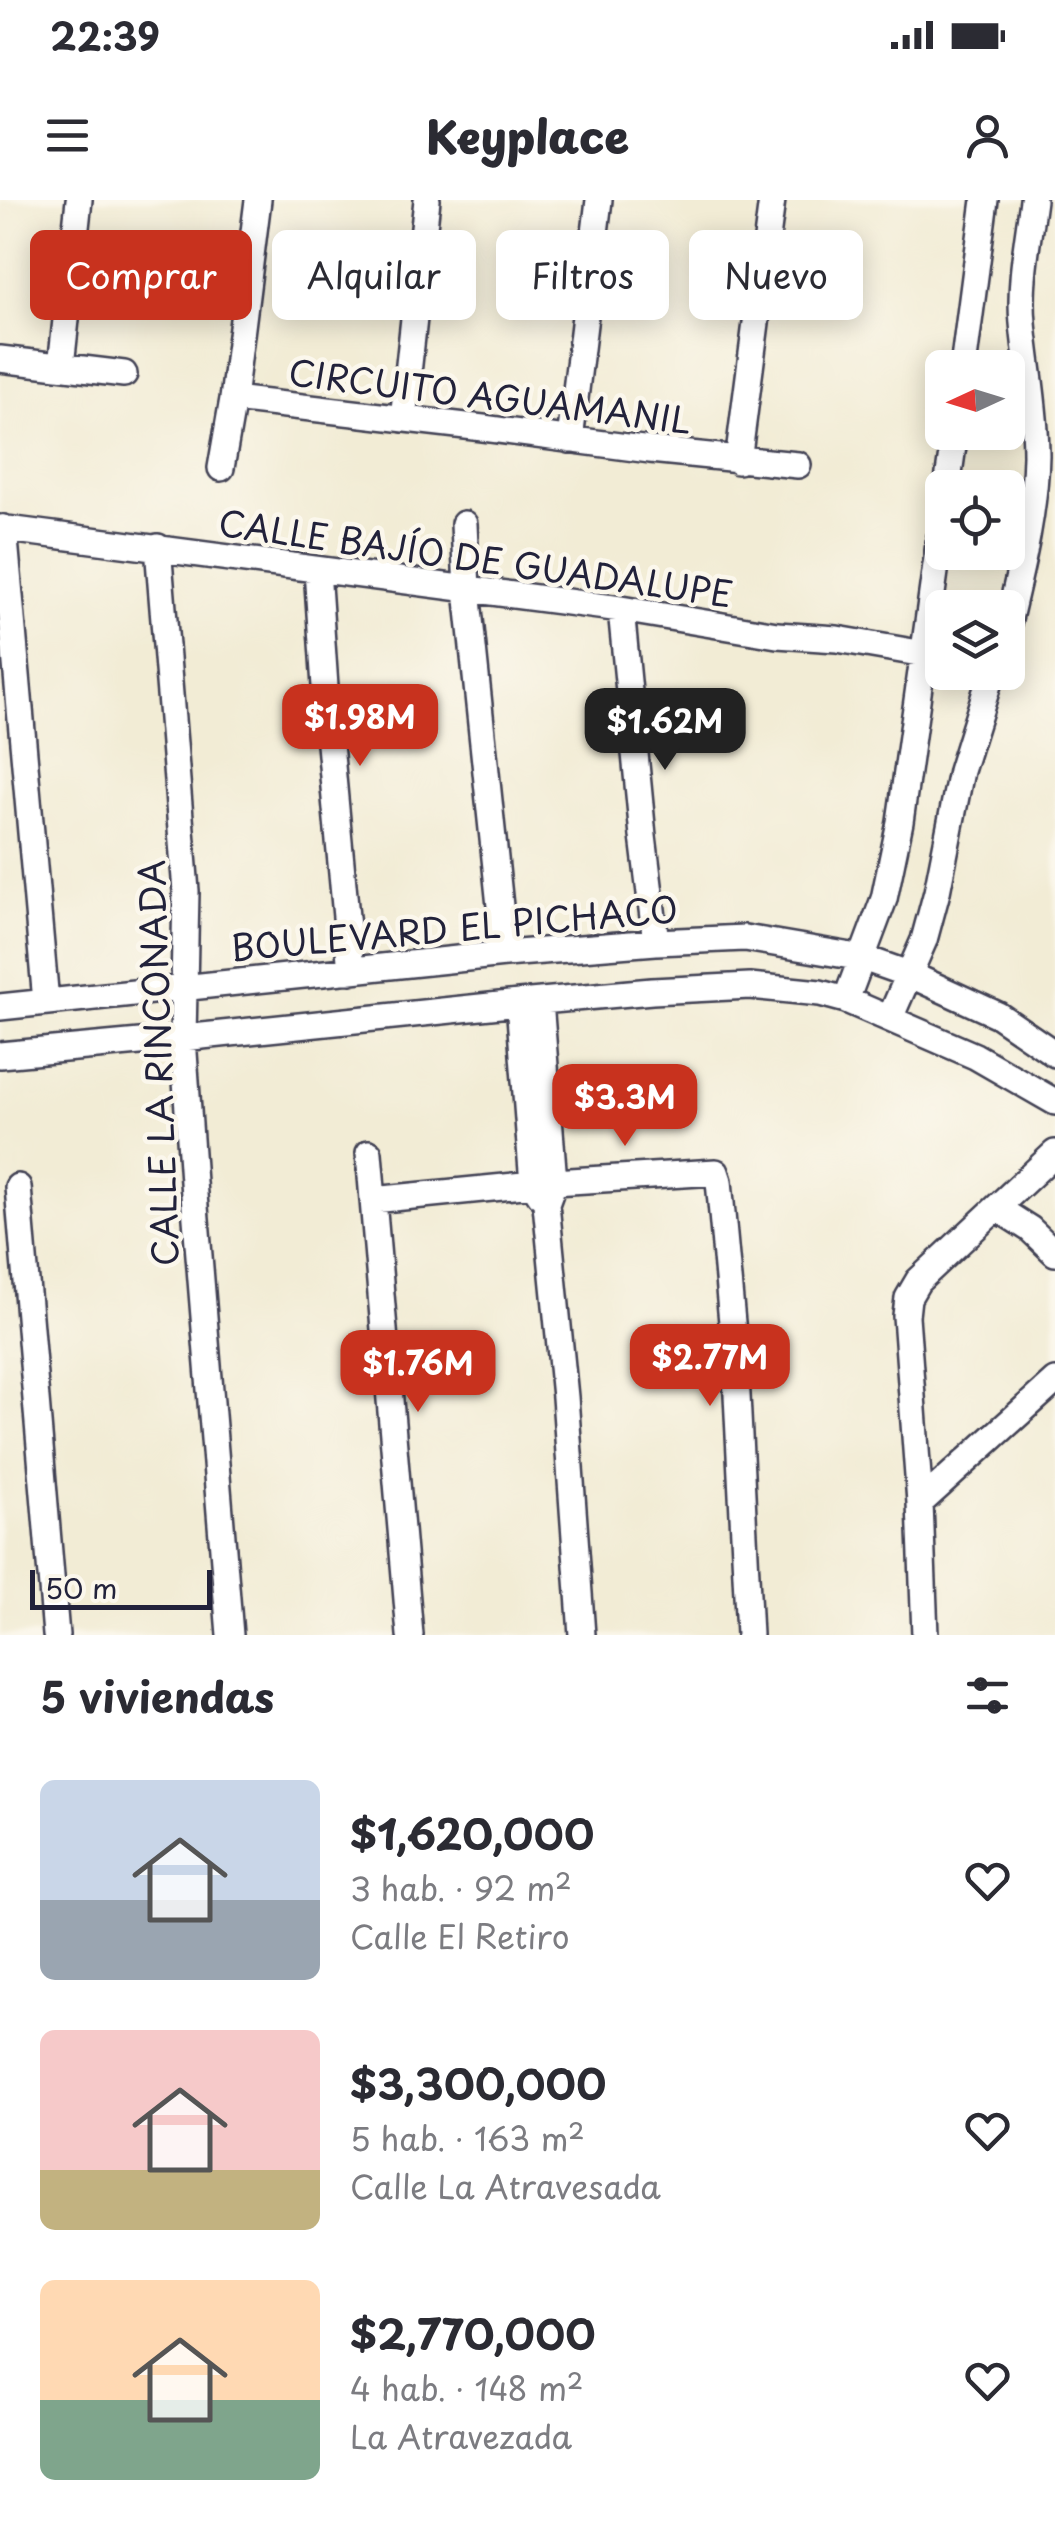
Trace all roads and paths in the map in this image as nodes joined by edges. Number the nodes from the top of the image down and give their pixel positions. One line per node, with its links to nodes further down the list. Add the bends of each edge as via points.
1 (79, 200): 10 (street)
2 (258, 200): 12 (street, CIRCUITO AGUAMANIL)
3 (427, 200): 13 (street)
4 (599, 200): 14 (street)
5 (772, 200): 15 (street, CIRCUITO AGUAMANIL)
6 (985, 200): 8 (street)
7 (1034, 200): 23 (street, via 1022,320 1036,456)
8 (966, 350)
9 (0, 358): 10 (street)
10 (61, 366): 11 (street)
11 (124, 374)
12 (233, 399): 13 (street, CIRCUITO AGUAMANIL); 17 (street, CIRCUITO AGUAMANIL)
13 (403, 419): 14 (street, CIRCUITO AGUAMANIL)
14 (570, 440): 15 (street, CIRCUITO AGUAMANIL)
15 (738, 461): 16 (street, CIRCUITO AGUAMANIL)
16 (798, 466)
17 (221, 468)
18 (464, 524): 22 (street)
19 (2, 528): 20 (street, CALLE BAJÍO DE GUADALUPE); 35 (street)
20 (158, 547): 21 (street, CALLE BAJÍO DE GUADALUPE); 33 (street, CALLE LA RINCONADA, via 186,891)
21 (317, 570): 22 (street, CALLE BAJÍO DE GUADALUPE); 31 (street)
22 (467, 590): 24 (street, CALLE BAJÍO DE GUADALUPE); 29 (street)
23 (1015, 590)
24 (621, 609): 25 (street, CALLE BAJÍO DE GUADALUPE); 28 (street)
25 (925, 654)
26 (926, 690): 30 (street, via 884,899)
27 (986, 690): 32 (street)
28 (656, 942): 29 (street, BOULEVARD EL PICHACO); 30 (street, BOULEVARD EL PICHACO, via 745,938)
29 (505, 954): 31 (street, BOULEVARD EL PICHACO)
30 (863, 958): 32 (street, BOULEVARD EL PICHACO); 34 (street)
31 (351, 971): 33 (street, BOULEVARD EL PICHACO)
32 (911, 975): 38 (street); 40 (street, BOULEVARD EL PICHACO, via 998,1015)
33 (185, 987): 35 (street, BOULEVARD EL PICHACO); 39 (street, CALLE LA RINCONADA)
34 (846, 1000): 36 (street, via 750,986); 38 (street)
35 (46, 1002): 37 (street, BOULEVARD EL PICHACO)
36 (530, 1002): 39 (street); 46 (street)
37 (0, 1007)
38 (890, 1018): 42 (street)
39 (184, 1038): 41 (street); 54 (street, CALLE LA RINCONADA)
40 (1055, 1054)
41 (0, 1055)
42 (1055, 1102)
43 (369, 1153): 47 (street)
44 (1055, 1153): 48 (street)
45 (18, 1187): 49 (street)
46 (544, 1190): 47 (street); 56 (street); 57 (street, via 716,1172 735,1355)
47 (373, 1200): 55 (street)
48 (997, 1208): 50 (street); 52 (street, via 908,1298)
49 (11, 1245): 53 (street)
50 (1055, 1252)
51 (1055, 1381): 52 (street)
52 (920, 1503): 58 (street)
53 (56, 1635)
54 (230, 1635)
55 (410, 1635)
56 (582, 1635)
57 (748, 1635)
58 (926, 1635)

